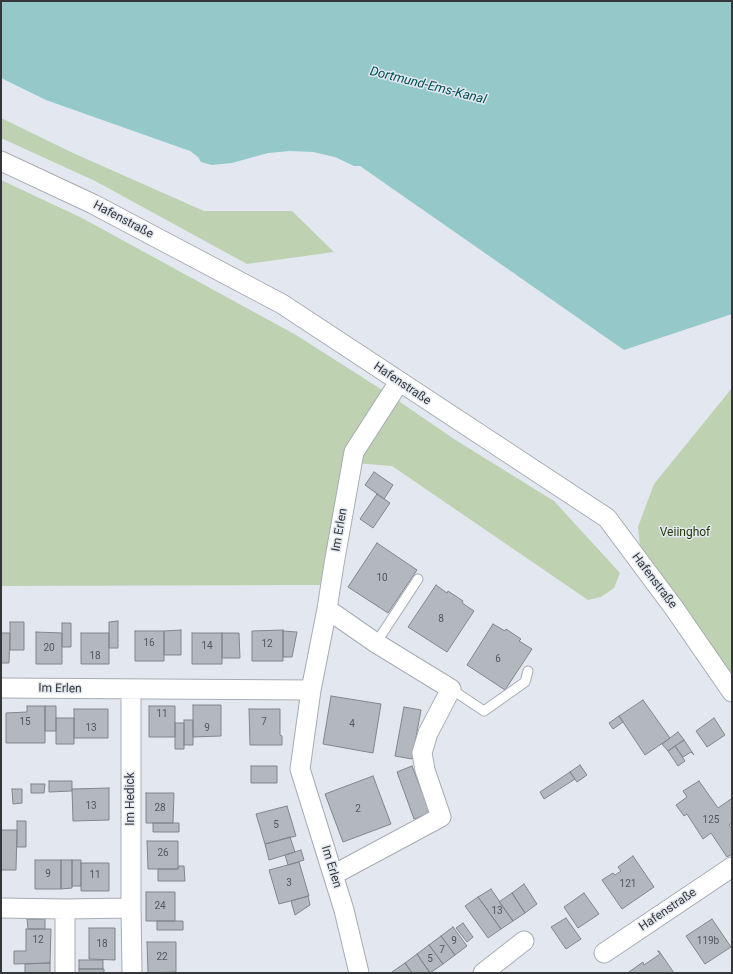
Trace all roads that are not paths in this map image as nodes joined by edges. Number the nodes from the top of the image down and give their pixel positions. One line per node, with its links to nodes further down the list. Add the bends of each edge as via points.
1 (1, 161): 2 (street, Hafenstraße, via 93,204 282,304)
2 (399, 382): 4 (street, Im Erlen, via 354,452); 11 (street, Hafenstraße, via 607,518)
3 (418, 579): 5 (lane)
4 (328, 609): 5 (street); 10 (street, Im Erlen)
5 (376, 643): 8 (street)
6 (528, 671): 8 (lane, via 525,682 484,710)
7 (1, 688): 9 (street, Im Erlen)
8 (451, 689): 13 (street, via 428,733 422,753 441,817)
9 (131, 690): 10 (street, Im Erlen); 15 (street, Im Hedick)
10 (311, 690): 13 (street, Im Erlen, via 300,769)
11 (732, 692)
12 (732, 868): 18 (street, Hafenstraße)
13 (333, 875): 21 (street, Im Erlen)
14 (1, 908): 16 (street)
15 (131, 908): 16 (street); 20 (street, Im Hedick)
16 (65, 909): 19 (street)
17 (524, 941): 22 (street)
18 (604, 953)
19 (65, 973)
20 (132, 973)
21 (359, 973)
22 (483, 973)

